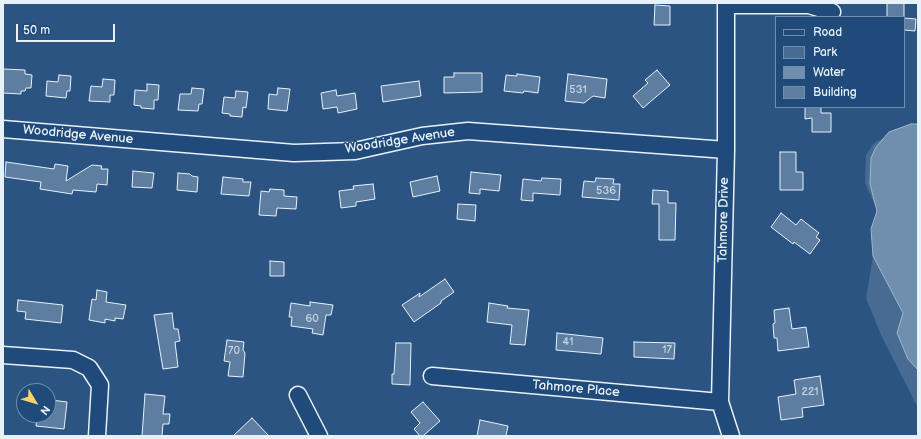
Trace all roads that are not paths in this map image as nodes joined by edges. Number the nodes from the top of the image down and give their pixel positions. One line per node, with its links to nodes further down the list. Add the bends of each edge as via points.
1 (726, 4): 2 (street, via 809,5); 4 (street, Tahmore Drive)
2 (832, 12)
3 (3, 129): 4 (street, Woodridge Avenue, via 294,153 355,151 422,136 468,131)
4 (726, 150): 8 (street, Tahmore Drive)
5 (3, 355): 9 (street, via 73,360 89,368 100,385)
6 (432, 376): 8 (street, Tahmore Place)
7 (298, 395): 10 (street)
8 (720, 402): 11 (street, Tahmore Drive)
9 (97, 436)
10 (319, 436)
11 (731, 436)

